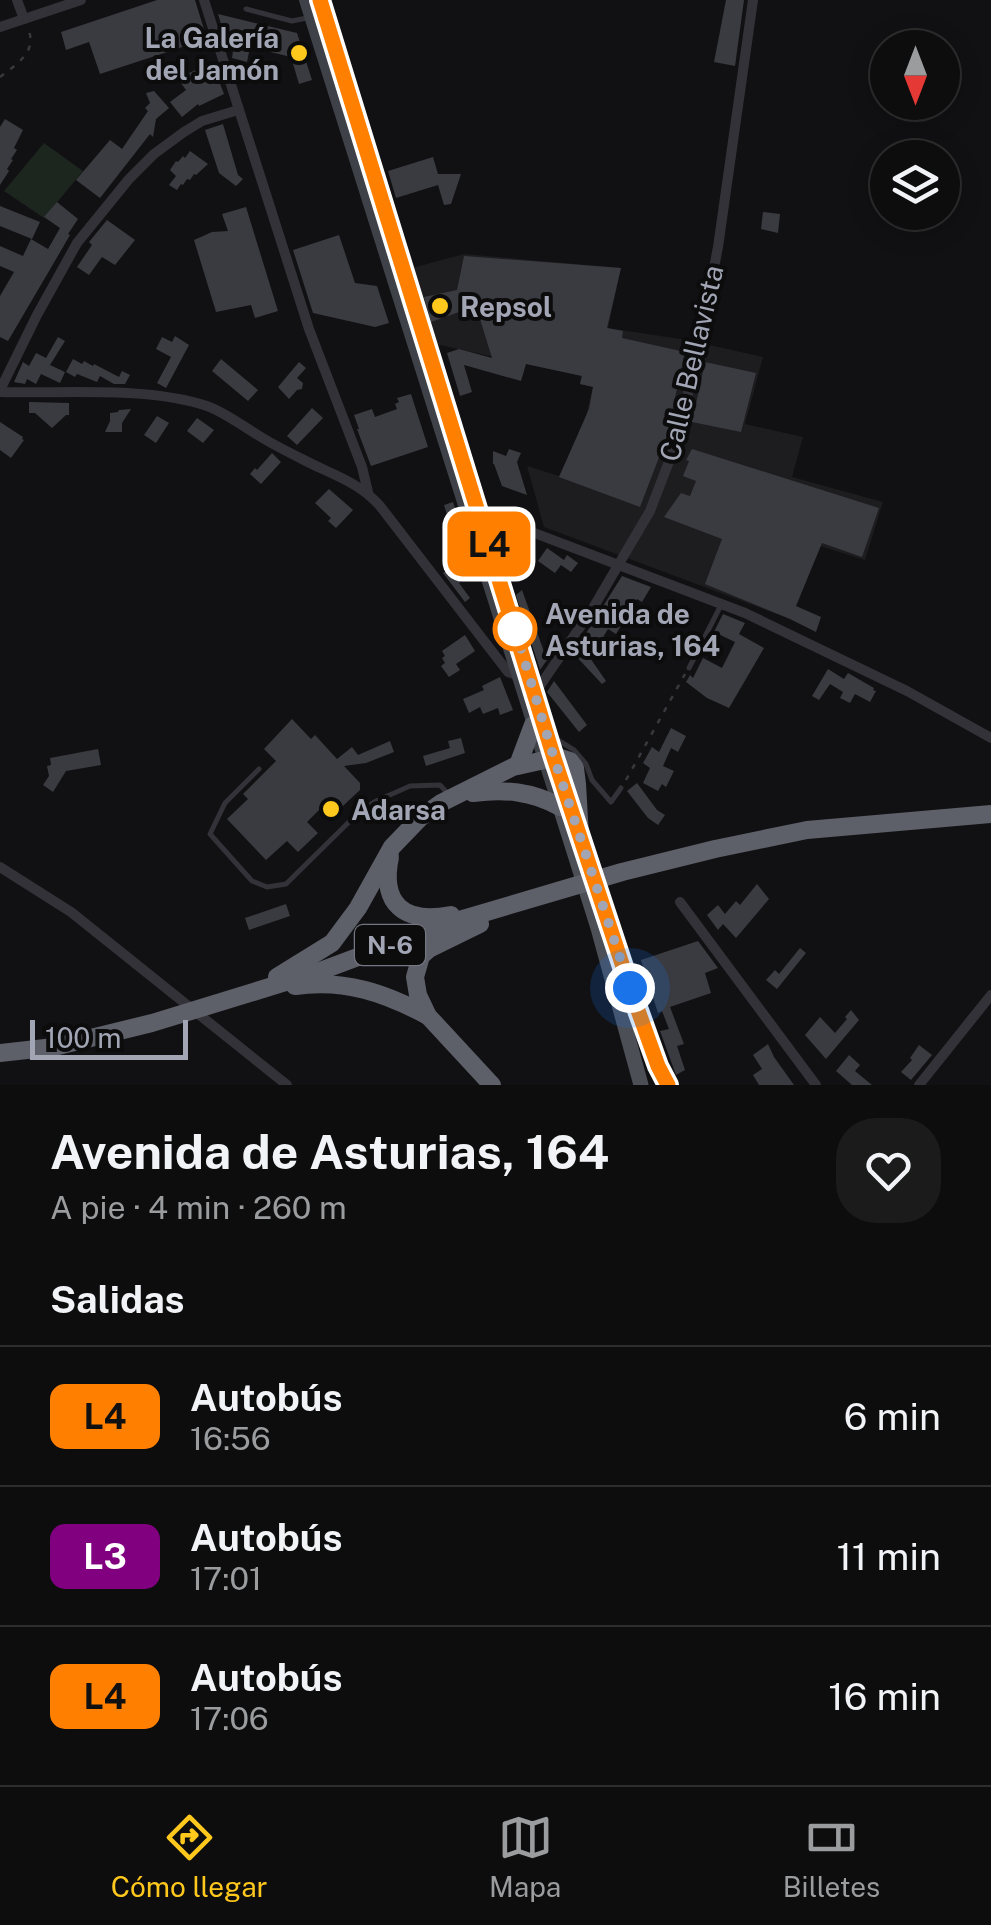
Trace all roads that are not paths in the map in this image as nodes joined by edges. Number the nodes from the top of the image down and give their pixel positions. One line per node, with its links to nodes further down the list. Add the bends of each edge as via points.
1 (18, 0): 9 (street)
2 (80, 0): 9 (street)
3 (204, 0): 11 (street)
4 (306, 0): 8 (main road)
5 (320, 0): 14 (main road)
6 (753, 0): 15 (street, Calle Bellavista, via 718,247 678,438)
7 (246, 9): 8 (lane, via 292,21)
8 (311, 17): 18 (main road)
9 (24, 19): 10 (street)
10 (0, 27)
11 (238, 110): 12 (street, via 184,132 130,179 76,243); 13 (street)
12 (0, 391): 13 (street, via 107,392 210,407)
13 (368, 492): 18 (street, via 508,672)
14 (479, 512): 15 (street); 19 (main road)
15 (620, 564): 16 (street); 19 (street, Calle Bellavista)
16 (722, 604): 17 (lane); 21 (street)
17 (689, 668)
18 (519, 676): 20 (main road)
19 (535, 693): 20 (main road)
20 (541, 730): 22 (main road); 23 (highway); 25 (lane, via 574,750 611,802)
21 (991, 738)
22 (546, 759): 23 (highway); 27 (highway, via 532,771); 28 (main road); 30 (highway, via 566,758 575,768)
23 (518, 766): 26 (highway)
24 (259, 769): 26 (lane, via 224,802 210,834 252,881 267,887 286,884 353,818 388,795 440,784)
25 (621, 788)
26 (457, 796): 27 (highway, via 504,790); 31 (highway, via 420,818)
27 (538, 796): 28 (highway)
28 (560, 808): 41 (main road)
29 (991, 814): 33 (highway, N-6, via 807,830)
30 (580, 836): 42 (main road)
31 (392, 846): 33 (highway, via 389,895 415,918); 36 (highway, via 332,943)
32 (0, 867): 39 (street, via 71,912)
33 (554, 892): 36 (highway, N-6); 37 (highway, via 421,956 416,977)
34 (680, 902): 43 (street)
35 (991, 995): 44 (street)
36 (226, 1000): 37 (highway, via 340,984 372,990); 38 (highway, N-6, via 54,1046)
37 (428, 1016): 40 (highway)
38 (0, 1053)
39 (287, 1085)
40 (492, 1085)
41 (641, 1085)
42 (668, 1085)
43 (816, 1085)
44 (918, 1085)

